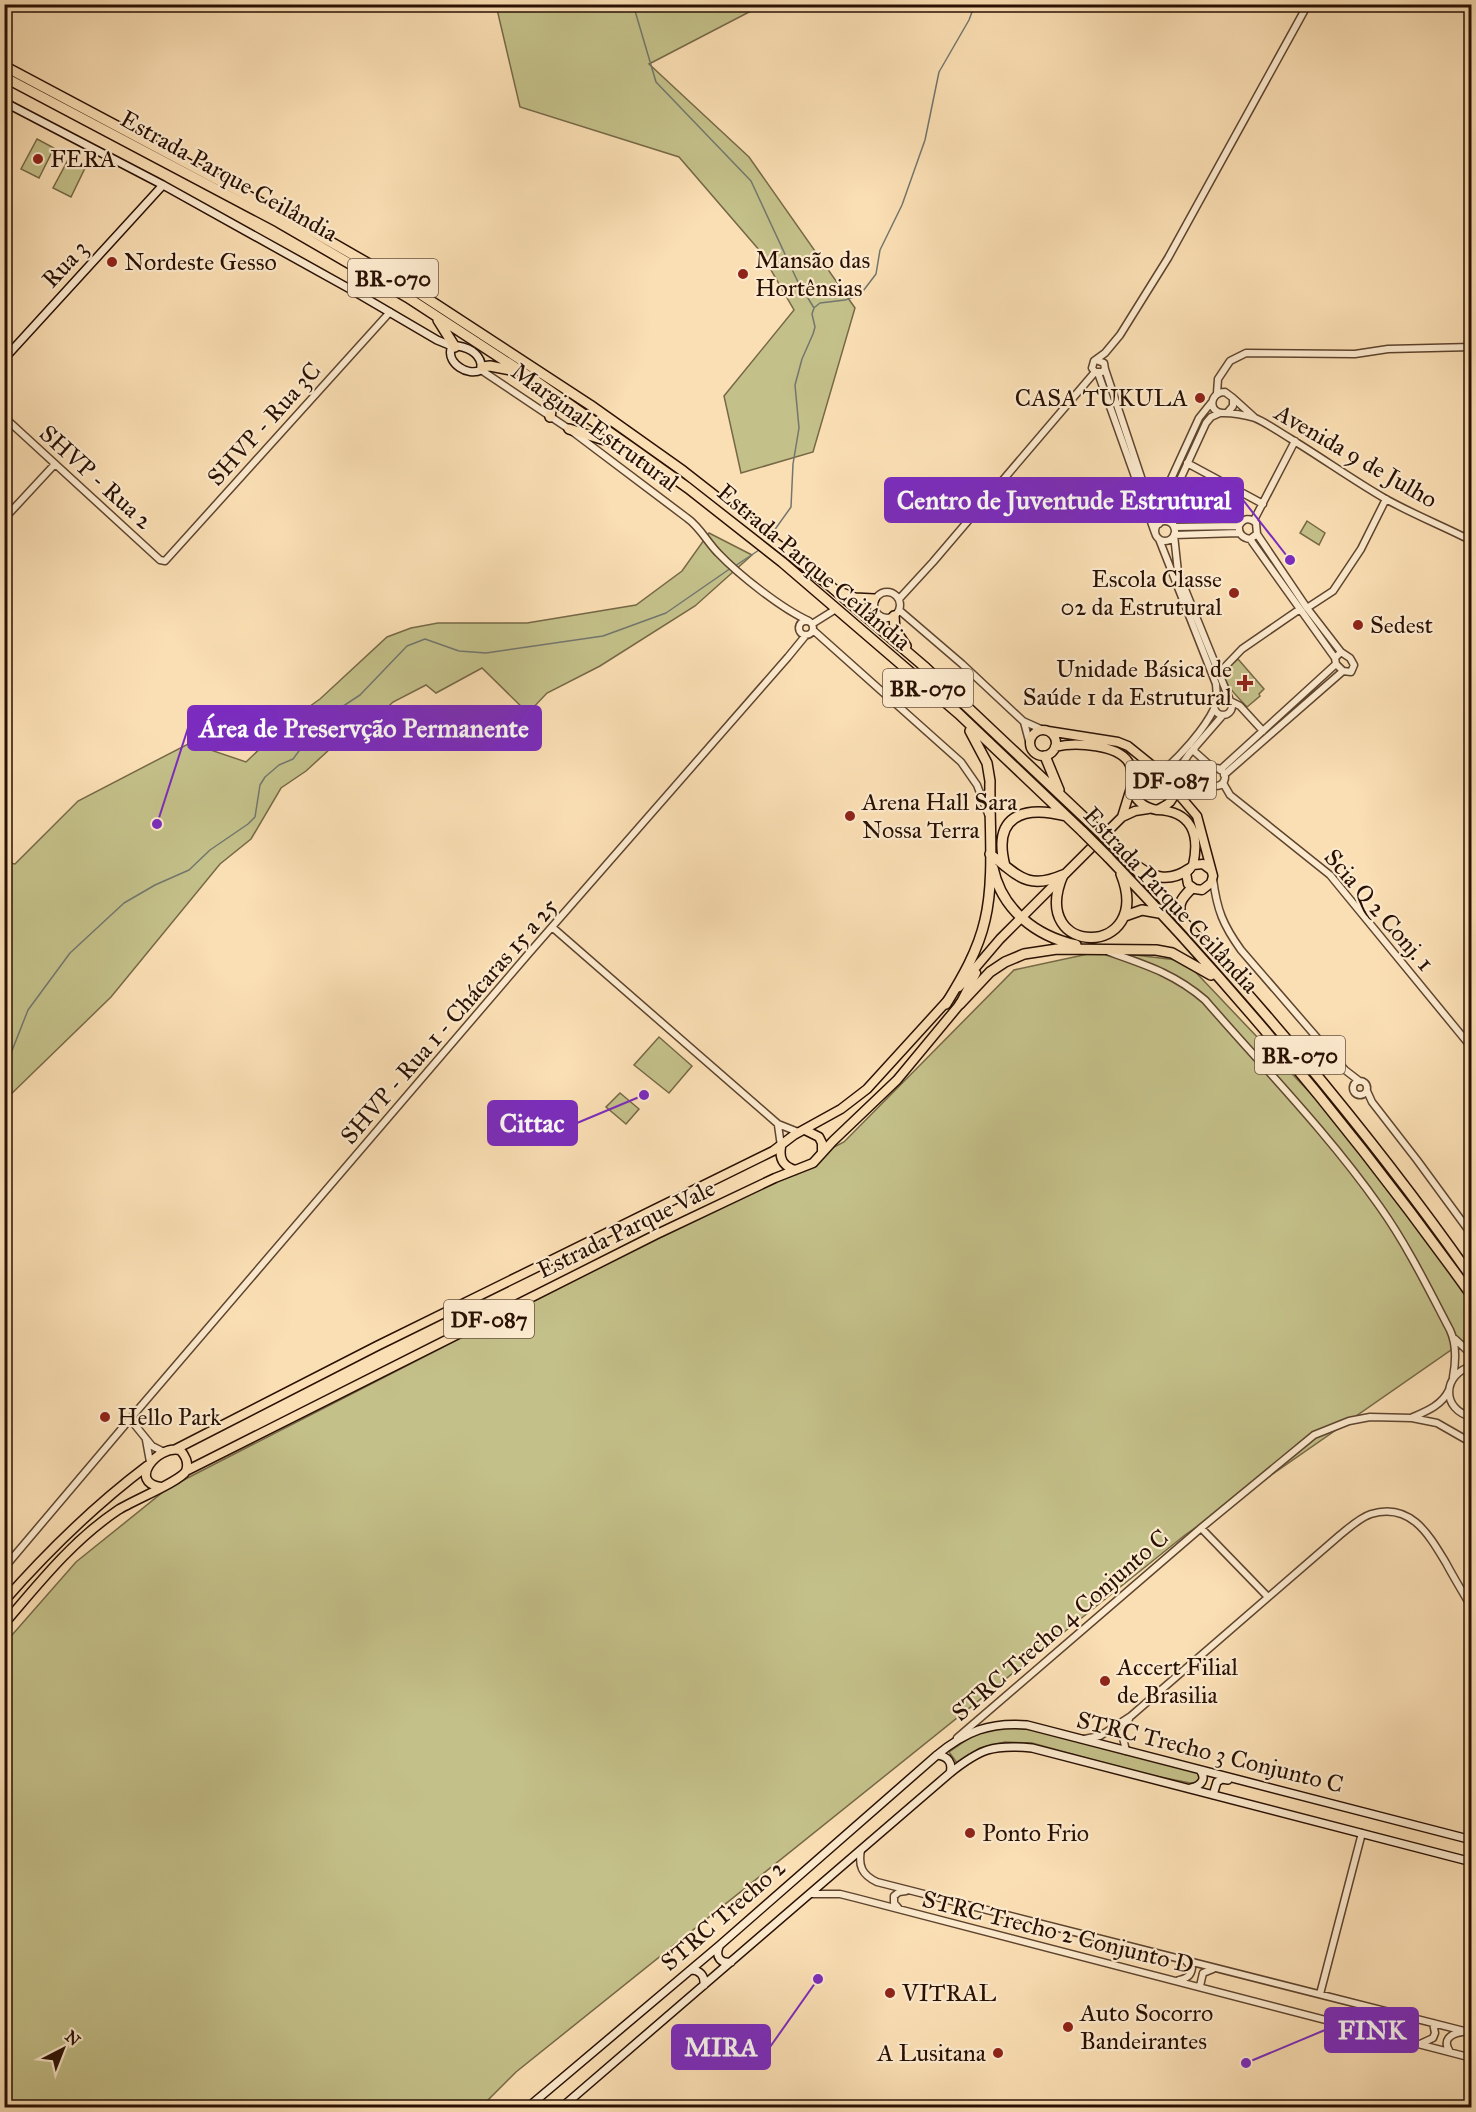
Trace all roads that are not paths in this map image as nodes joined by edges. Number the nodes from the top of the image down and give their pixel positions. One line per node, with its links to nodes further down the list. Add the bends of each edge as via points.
1 (1308, 4): 10 (street, via 1168,258)
2 (4, 66): 45 (highway, Estrada Parque Ceilândia / BR-070, via 282,214 437,304 673,464)
3 (4, 77): 7 (highway, Estrada Parque Ceilândia / BR-070, via 278,222)
4 (4, 102): 5 (main road)
5 (163, 185): 6 (main road); 11 (main road, Rua 3)
6 (390, 312): 9 (main road); 44 (street, SHVP - Rua 3C)
7 (432, 314): 9 (highway, via 447,333); 16 (highway, Estrada Parque Ceilândia / BR-070)
8 (1472, 347): 17 (street, via 1388,349 1355,354 1246,352 1230,361)
9 (453, 349): 14 (main road, via 471,350 480,360); 14 (main road, via 452,360 460,368 472,373)
10 (1105, 352): 12 (street); 13 (street)
11 (4, 359)
12 (1096, 360): 13 (street); 15 (street)
13 (1104, 366): 15 (street); 34 (street)
14 (481, 368): 16 (highway, via 499,367); 24 (street, Marginal Estrutural)
15 (1095, 371): 41 (street); 47 (street)
16 (529, 377): 24 (highway, via 546,393 552,405); 28 (highway, Estrada Parque Ceilândia / BR-070)
17 (1218, 379): 18 (street); 19 (street)
18 (1225, 392): 19 (street); 20 (street)
19 (1217, 393): 21 (street)
20 (1233, 399): 22 (street, via 1233,406); 25 (street, Avenida 9 de Julho)
21 (1211, 403): 22 (street, via 1214,410); 32 (street, via 1199,418)
22 (1224, 413): 25 (street, Avenida 9 de Julho); 29 (street, via 1206,423)
23 (4, 417): 30 (street, SHVP - Rua 2)
24 (550, 417): 26 (street, Marginal Estrutural)
25 (1254, 418): 27 (street, Avenida 9 de Julho)
26 (568, 429): 28 (highway); 51 (street, Marginal Estrutural, via 694,523 722,557)
27 (1295, 441): 31 (street, Avenida 9 de Julho); 33 (street)
28 (632, 448): 48 (highway, Estrada Parque Ceilândia / BR-070, via 688,488)
29 (1187, 463): 33 (street); 39 (street, via 1176,490)
30 (55, 464): 35 (street); 44 (street, SHVP - Rua 2)
31 (1386, 499): 43 (street, Avenida 9 de Julho); 49 (street, via 1334,591)
32 (1160, 503): 34 (street); 37 (street)
33 (1263, 504): 36 (street)
34 (1150, 508): 37 (street)
35 (4, 519)
36 (1254, 520): 38 (street, via 1245,519); 40 (street)
37 (1158, 524): 39 (street, via 1166,522); 41 (street)
38 (1239, 529): 39 (street); 42 (street, via 1244,538)
39 (1174, 531): 41 (street, via 1169,540); 58 (street, via 1178,572)
40 (1257, 534): 42 (street); 49 (street)
41 (1157, 536): 59 (street, via 1216,684)
42 (1250, 539): 49 (street)
43 (1472, 541)
44 (165, 561)
45 (829, 585): 46 (highway, via 855,598); 56 (highway, Estrada Parque Ceilândia / BR-070)
46 (874, 599): 47 (street, via 880,592 889,591); 50 (street, via 873,608 878,615 886,618)
47 (899, 599): 50 (street)
48 (836, 609): 52 (street); 62 (highway, Estrada Parque Ceilândia / BR-070)
49 (1303, 609): 54 (street); 55 (street); 58 (street, via 1242,649)
50 (897, 613): 56 (highway, via 895,630); 64 (street, via 962,664)
51 (793, 614): 52 (street, Marginal Estrutural); 53 (street)
52 (811, 625): 53 (street, via 810,634); 53 (street, via 801,624); 81 (street, Marginal Estrutural, via 962,762 982,795)
53 (802, 632): 96 (street, SHVP - Rua 1 - Chácaras 15 a 25, via 796,647)
54 (1341, 652): 55 (street); 57 (street, via 1354,665 1351,672)
55 (1336, 661): 57 (street); 66 (street)
56 (926, 668): 77 (highway, Estrada Parque Ceilândia / BR-070)
57 (1343, 672): 73 (street)
58 (1218, 674): 60 (street)
59 (1217, 698): 60 (street, via 1225,696); 61 (street)
60 (1231, 700): 63 (street, via 1231,711); 66 (street)
61 (1214, 709): 63 (street); 72 (street, via 1173,763)
62 (959, 714): 79 (highway, Estrada Parque Ceilândia / BR-070); 81 (highway, via 987,763)
63 (1223, 715): 69 (street)
64 (1023, 721): 65 (street); 67 (street)
65 (1046, 730): 67 (main road, via 1032,734); 68 (main road, via 1055,738); 72 (main road, via 1118,742)
66 (1263, 731): 73 (street)
67 (1029, 741): 71 (main road, via 1034,752)
68 (1055, 747): 71 (main road); 74 (main road, via 1080,745 1114,751 1130,765)
69 (1194, 748): 70 (street); 73 (street)
70 (1189, 754): 73 (street); 76 (street)
71 (1045, 756): 77 (highway)
72 (1158, 769): 74 (main road, DF-087, via 1143,768); 76 (main road, DF-087)
73 (1217, 771): 75 (street); 75 (street, Scia Q 2 Conj. 1, via 1207,776 1209,783)
74 (1132, 782): 78 (main road, DF-087, via 1137,802); 80 (main road, DF-087)
75 (1223, 783): 102 (street, Scia Q 2 Conj. 1, via 1230,795 1330,875)
76 (1173, 785): 78 (main road, DF-087, via 1169,803); 87 (main road, via 1197,816)
77 (1061, 795): 83 (highway, Estrada Parque Ceilândia / BR-070, bridge)
78 (1153, 809): 80 (main road, DF-087); 86 (main road, via 1179,814 1191,825 1196,852)
79 (1067, 817): 84 (highway, via 1040,810 1011,821 1002,834); 85 (highway, Estrada Parque Ceilândia / BR-070, bridge)
80 (1122, 817): 88 (main road, DF-087)
81 (990, 824): 82 (highway)
82 (990, 854): 84 (highway); 94 (highway, via 1001,891); 100 (highway, via 984,927)
83 (1125, 858): 86 (highway, via 1157,877 1176,876); 95 (highway, Estrada Parque Ceilândia / BR-070)
84 (1005, 866): 88 (highway, via 1025,880 1037,882)
85 (1117, 867): 92 (highway, Estrada Parque Ceilândia / BR-070); 93 (highway, via 1127,893)
86 (1191, 867): 87 (main road, via 1203,864); 89 (main road, via 1186,879)
87 (1212, 873): 90 (main road, via 1211,883); 91 (street)
88 (1063, 875): 93 (highway, via 1056,889 1056,909 1071,932 1087,938 1102,937); 94 (main road, DF-087)
89 (1192, 888): 90 (main road); 95 (highway, via 1180,900)
90 (1202, 890): 91 (street)
91 (1216, 902): 103 (street, via 1221,920 1241,950)
92 (1159, 913): 93 (highway, via 1142,910); 99 (highway, Estrada Parque Ceilândia / BR-070)
93 (1125, 916)
94 (1020, 918): 97 (highway, via 1060,941); 98 (main road, DF-087)
95 (1181, 919): 115 (highway, Estrada Parque Ceilândia / BR-070, via 1346,1109)
96 (552, 927): 109 (street); 124 (street, SHVP - Rua 1 - Chácaras 15 a 25)
97 (1105, 950): 99 (highway, via 1172,953); 101 (highway, via 1057,949 1024,954 990,972); 117 (street, via 1155,967 1205,1000 1335,1148 1380,1207)
98 (984, 957): 100 (main road, DF-087); 101 (main road, DF-087)
99 (1224, 983): 116 (highway, Estrada Parque Ceilândia / BR-070, via 1330,1108)
100 (946, 1004): 110 (main road, DF-087, via 867,1089)
101 (960, 1004): 112 (main road, DF-087, via 897,1080)
102 (1472, 1048)
103 (1345, 1070): 104 (street); 105 (street)
104 (1358, 1080): 105 (street); 106 (street, via 1365,1083)
105 (1353, 1087): 107 (street)
106 (1367, 1091): 107 (street); 108 (street)
107 (1361, 1096): 108 (street)
108 (1371, 1102): 114 (street)
109 (778, 1125): 110 (street); 111 (street)
110 (802, 1131): 111 (main road, DF-087); 112 (main road, via 819,1137)
111 (781, 1147): 113 (main road, via 783,1163); 127 (main road, Estrada Parque Vale / DF-087)
112 (822, 1153): 113 (main road, DF-087, via 809,1166)
113 (795, 1170): 130 (main road, Estrada Parque Vale / DF-087, via 646,1240)
114 (1472, 1235)
115 (1472, 1278)
116 (1472, 1296)
117 (1455, 1339): 118 (street); 120 (street)
118 (1472, 1355)
119 (1472, 1366): 120 (street)
120 (1453, 1377): 121 (street)
121 (1449, 1389): 122 (street, via 1455,1409); 123 (street, via 1431,1409)
122 (1472, 1417)
123 (1412, 1418): 126 (street, STRC Trecho 4 Conjunto C, via 1437,1423); 132 (street, STRC Trecho 4 Conjunto C, via 1370,1417 1314,1435)
124 (130, 1419): 125 (street); 133 (street, SHVP - Rua 1 - Chácaras 15 a 25)
125 (146, 1439): 128 (street); 129 (street)
126 (1472, 1443)
127 (176, 1449): 128 (main road, DF-087); 130 (main road, via 185,1456)
128 (165, 1453): 129 (main road, DF-087)
129 (148, 1464): 131 (main road, via 149,1482); 135 (main road, DF-087, via 51,1549)
130 (186, 1471): 131 (main road, DF-087)
131 (161, 1487): 137 (main road, DF-087, via 117,1511 81,1539)
132 (1201, 1528): 134 (street); 141 (street, STRC Trecho 4 Conjunto C)
133 (4, 1568)
134 (1268, 1597): 136 (street, via 1357,1522 1387,1512 1417,1522 1428,1534); 138 (street)
135 (4, 1600)
136 (1472, 1608)
137 (4, 1624)
138 (1131, 1716): 139 (street, via 1100,1736); 140 (street, via 1122,1733)
139 (1083, 1739): 140 (main road, STRC Trecho 3 Conjunto C); 141 (main road, STRC Trecho 3 Conjunto C, via 1008,1724 973,1732)
140 (1126, 1751): 142 (main road, STRC Trecho 3 Conjunto C)
141 (940, 1753): 143 (main road, via 949,1761); 154 (main road, STRC Trecho 2)
142 (1200, 1770): 144 (main road, STRC Trecho 3 Conjunto C); 145 (main road, via 1202,1783)
143 (950, 1773): 145 (main road, STRC Trecho 3 Conjunto C, via 978,1753 1008,1746 1032,1748); 149 (main road, STRC Trecho 3 Conjunto C)
144 (1257, 1784): 146 (main road, via 1222,1779); 148 (main road, STRC Trecho 3 Conjunto C)
145 (1188, 1788): 146 (main road, STRC Trecho 3 Conjunto C)
146 (1213, 1795): 147 (main road, STRC Trecho 3 Conjunto C)
147 (1362, 1833): 150 (main road, STRC Trecho 3 Conjunto C); 162 (street)
148 (1472, 1840)
149 (861, 1850): 151 (street, via 860,1866 869,1878); 152 (main road, STRC Trecho 2)
150 (1472, 1862)
151 (910, 1890): 153 (street, via 894,1896); 155 (street)
152 (810, 1894): 153 (street, STRC Trecho 2 Conjunto D, via 840,1894); 156 (main road, STRC Trecho 2)
153 (900, 1911): 159 (street, STRC Trecho 2 Conjunto D)
154 (720, 1945): 156 (main road, via 720,1959 728,1963); 158 (main road, STRC Trecho 2)
155 (1184, 1959): 157 (street); 159 (street, via 1192,1968 1191,1974)
156 (733, 1960): 160 (main road, STRC Trecho 2)
157 (1220, 1969): 161 (street, via 1204,1972); 162 (street)
158 (690, 1970): 160 (main road, via 700,1972); 168 (main road, STRC Trecho 2)
159 (1176, 1980): 161 (street, STRC Trecho 2 Conjunto D)
160 (704, 1985): 169 (main road, STRC Trecho 2)
161 (1200, 1986): 165 (street, STRC Trecho 2 Conjunto D)
162 (1320, 1994): 163 (street)
163 (1432, 2023): 164 (street); 165 (street, via 1433,2038)
164 (1469, 2032): 166 (street, via 1448,2038 1446,2046)
165 (1419, 2044): 166 (street, STRC Trecho 2 Conjunto D)
166 (1451, 2053): 167 (street, STRC Trecho 2 Conjunto D)
167 (1472, 2058)
168 (527, 2108)
169 (561, 2108)

